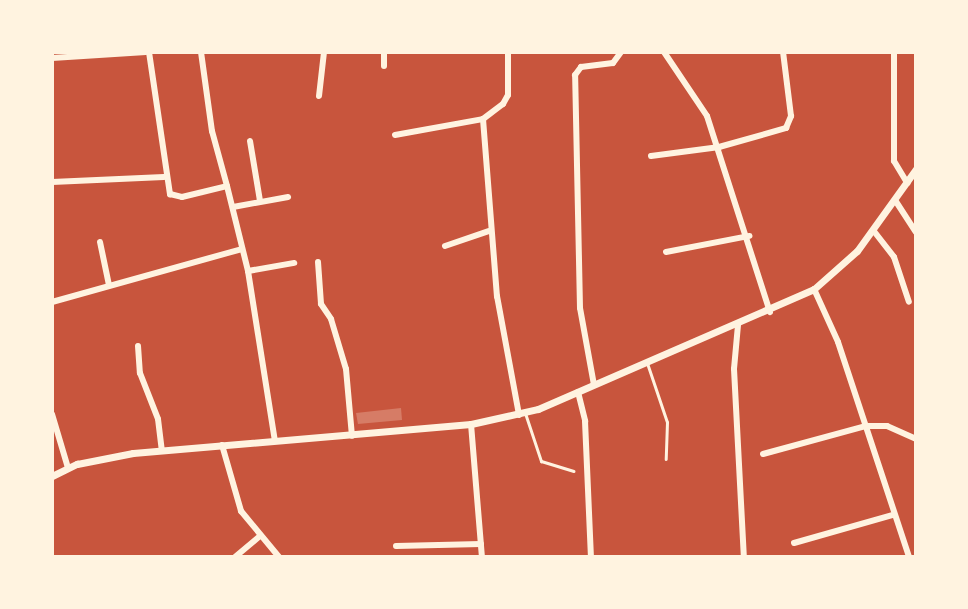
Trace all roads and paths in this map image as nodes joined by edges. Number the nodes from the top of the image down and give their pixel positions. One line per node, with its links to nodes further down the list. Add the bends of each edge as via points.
1 (148, 52): 10 (street); 19 (street)
2 (201, 52): 22 (street)
3 (324, 52): 12 (street)
4 (384, 52): 11 (street)
5 (508, 52): 13 (street, via 506,101)
6 (621, 52): 46 (street, via 613,63 581,67 575,75 580,308)
7 (664, 52): 16 (street, via 692,89)
8 (783, 52): 16 (street, via 790,122 786,128)
9 (894, 52): 21 (street, via 894,161)
10 (52, 58)
11 (384, 66)
12 (319, 96)
13 (483, 119): 14 (street); 28 (street)
14 (395, 135)
15 (250, 141): 25 (street)
16 (719, 147): 17 (street); 30 (street)
17 (651, 156)
18 (916, 169): 21 (street)
19 (164, 177): 20 (street); 22 (street, via 174,198)
20 (52, 182)
21 (907, 183): 24 (street)
22 (227, 186): 26 (street)
23 (288, 197): 25 (street)
24 (895, 200): 27 (street); 29 (street)
25 (260, 201): 26 (street)
26 (233, 207): 33 (street)
27 (873, 230): 39 (street); 41 (street, via 894,257)
28 (489, 231): 32 (street); 49 (street)
29 (916, 232)
30 (749, 236): 34 (street); 42 (street)
31 (100, 242): 38 (street)
32 (445, 246)
33 (242, 249): 37 (street); 38 (street)
34 (666, 252)
35 (318, 262): 53 (street, via 321,304 346,369)
36 (294, 263): 37 (street)
37 (248, 271): 55 (street)
38 (109, 285): 40 (street)
39 (814, 289): 42 (street); 52 (street)
40 (52, 302)
41 (909, 302)
42 (770, 312): 43 (street)
43 (738, 325): 45 (street); 72 (street, via 734,369)
44 (138, 346): 57 (street, via 140,373 158,419)
45 (647, 363): 46 (street); 59 (lane, via 667,422)
46 (594, 385): 47 (street)
47 (578, 392): 49 (street); 71 (street, via 585,421)
48 (52, 414): 51 (street)
49 (522, 414): 50 (street); 61 (lane, via 541,461)
50 (471, 424): 53 (street); 66 (street)
51 (54, 426): 60 (street)
52 (866, 426): 54 (street, via 887,426); 58 (street); 63 (street)
53 (352, 436): 55 (street)
54 (916, 439)
55 (275, 441): 56 (street)
56 (222, 445): 57 (street); 64 (street, via 234,495)
57 (162, 450): 60 (street)
58 (763, 454)
59 (666, 459)
60 (68, 468): 62 (street)
61 (574, 471)
62 (52, 476)
63 (892, 515): 65 (street); 73 (street)
64 (259, 537): 68 (street); 69 (street)
65 (794, 543)
66 (481, 544): 67 (street); 70 (street)
67 (396, 546)
68 (235, 557)
69 (279, 557)
70 (482, 557)
71 (591, 557)
72 (744, 557)
73 (909, 557)

